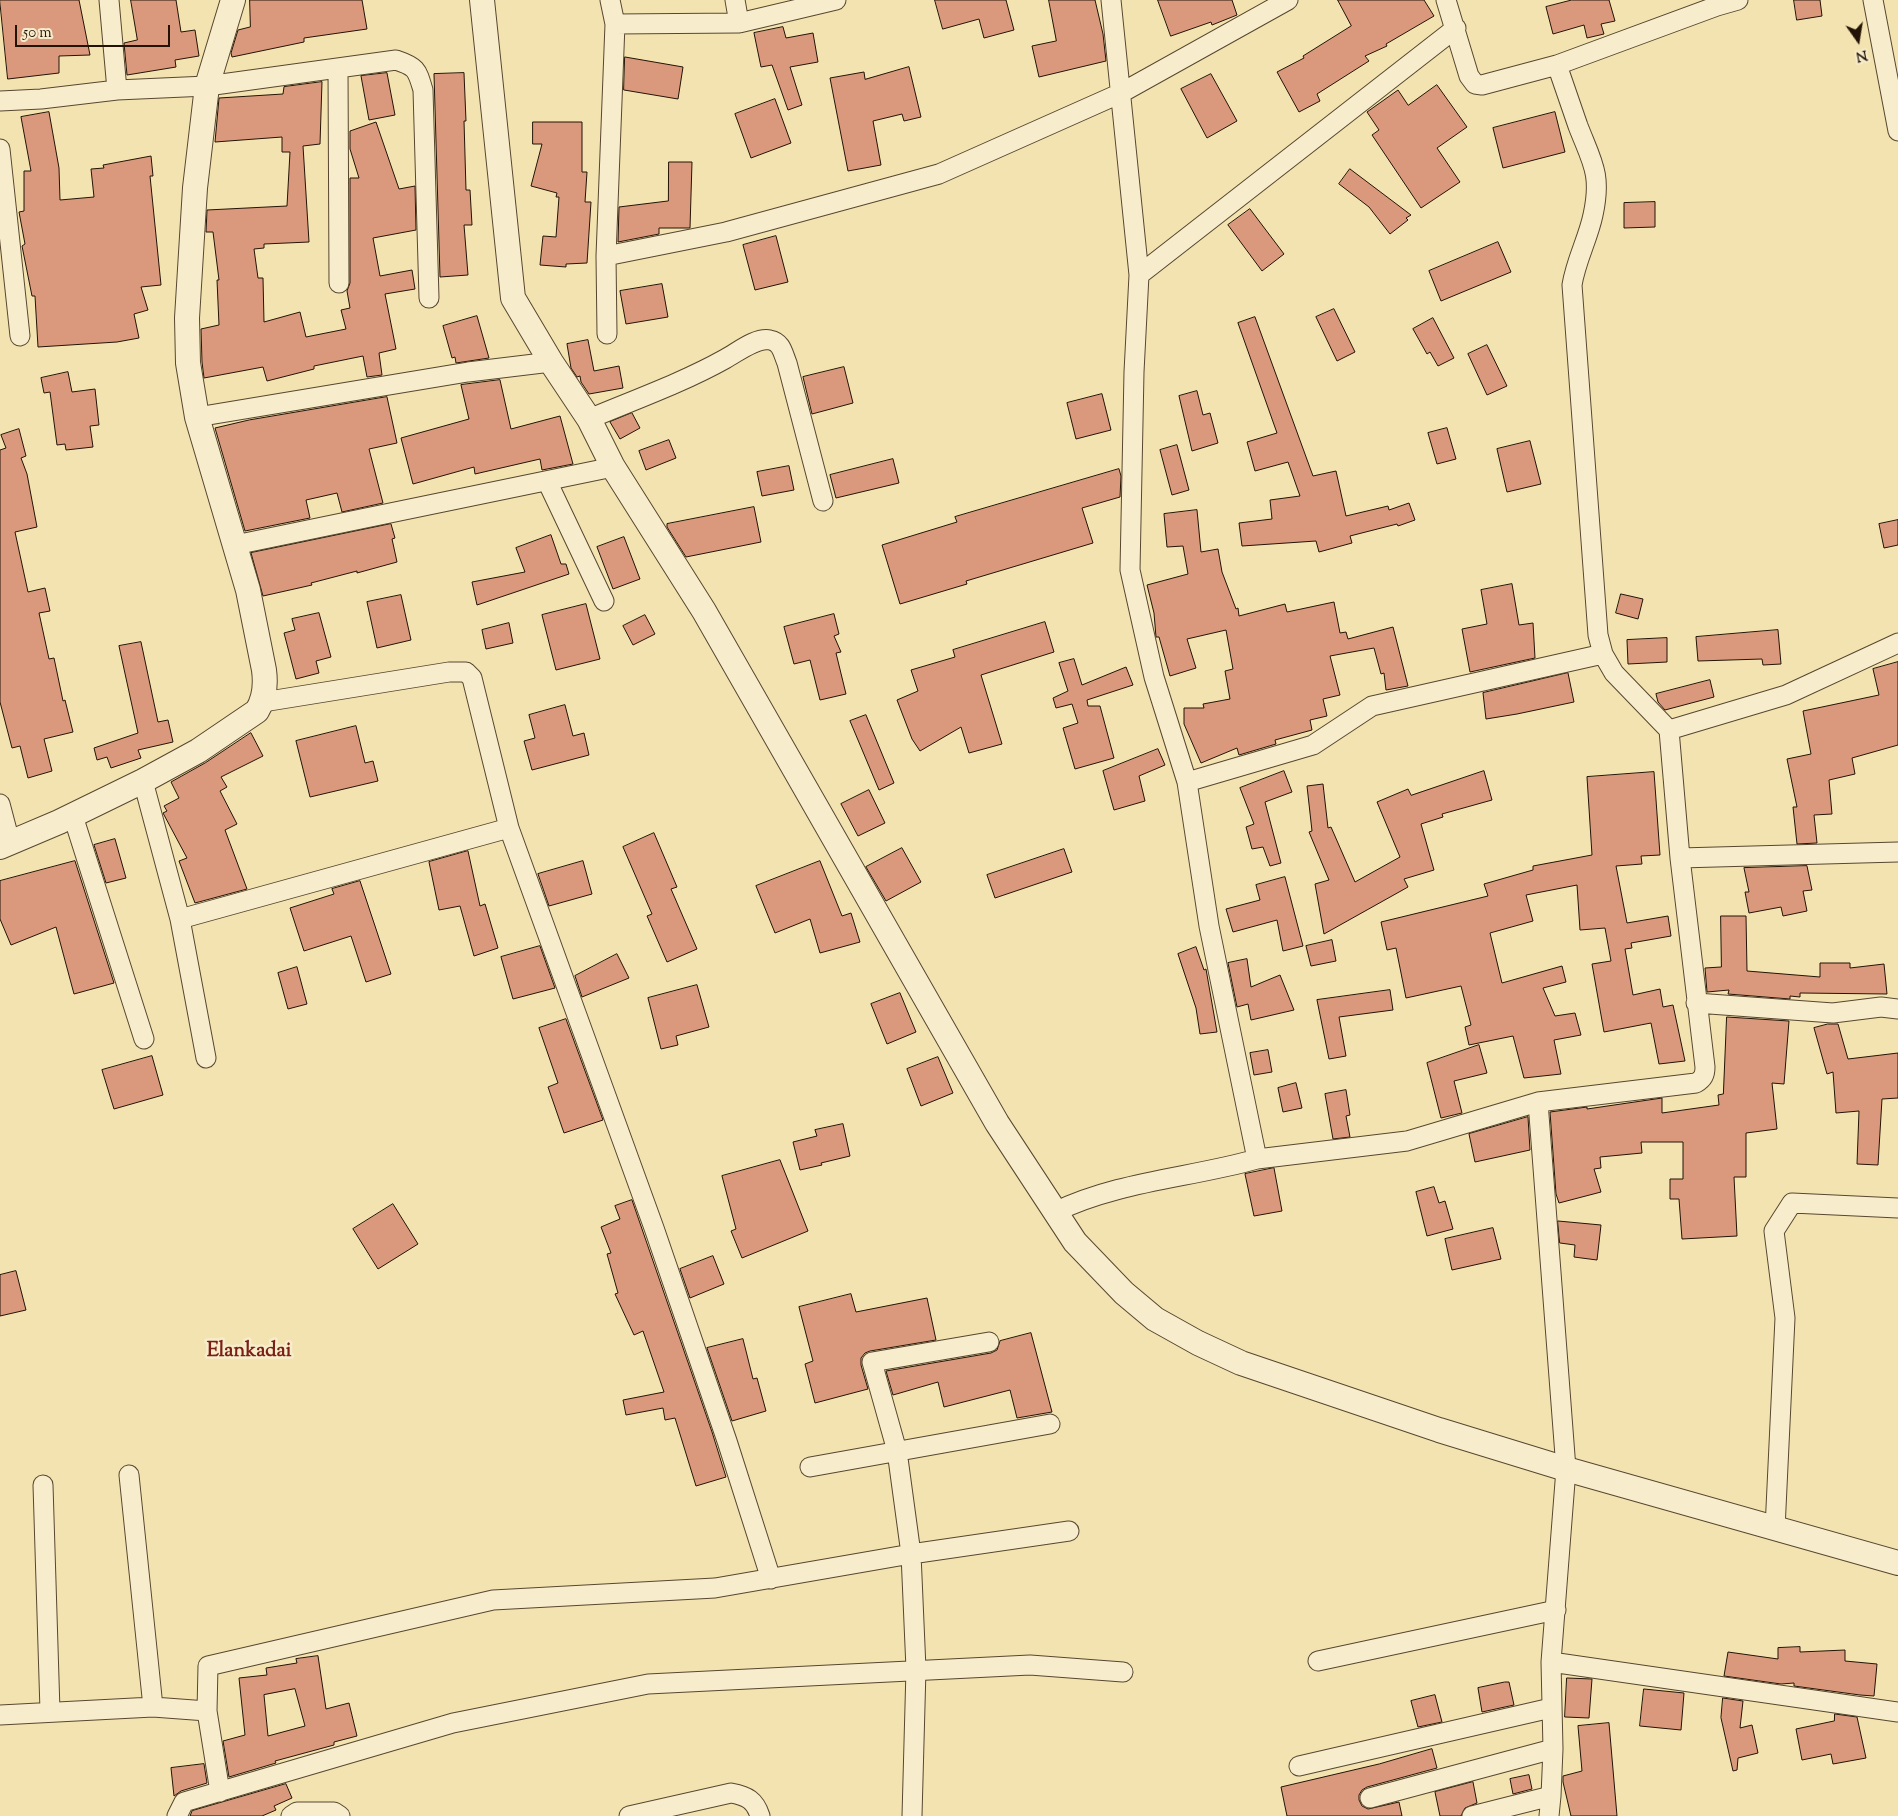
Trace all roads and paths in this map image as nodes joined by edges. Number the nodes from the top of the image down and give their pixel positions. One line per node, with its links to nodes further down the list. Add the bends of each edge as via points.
1 (108, 0): 18 (street)
2 (233, 0): 17 (street)
3 (482, 0): 29 (street, via 514,298)
4 (610, 0): 13 (street)
5 (735, 0): 12 (street)
6 (836, 0): 12 (street)
7 (1111, 0): 19 (street)
8 (1288, 0): 19 (street)
9 (1446, 0): 14 (street)
10 (1738, 0): 15 (street)
11 (1873, 0): 21 (street)
12 (739, 23): 13 (street)
13 (615, 24): 23 (street)
14 (1456, 28): 15 (street, via 1469,76 1475,84 1482,85); 24 (street)
15 (1557, 64): 38 (street, via 1597,180 1594,214 1572,285 1596,623)
16 (338, 68): 17 (street); 25 (street); 26 (street, via 396,60 412,65 418,75 423,90)
17 (207, 86): 18 (street); 30 (street, via 195,188 187,318 188,363)
18 (117, 90): 20 (street)
19 (1121, 93): 23 (street, via 938,174 726,232); 24 (street)
20 (0, 101)
21 (1898, 131)
22 (0, 149): 28 (street)
23 (606, 256): 27 (street)
24 (1139, 276): 42 (street, via 1130,570 1154,677)
25 (339, 283)
26 (429, 298)
27 (607, 334)
28 (20, 336)
29 (551, 362): 30 (street, via 468,372); 31 (street)
30 (197, 417): 35 (street)
31 (589, 419): 32 (street); 34 (street, via 713,366 754,342 772,340 780,345 787,364)
32 (613, 467): 33 (street); 57 (street, via 704,611 997,1123)
33 (546, 481): 35 (street); 36 (street)
34 (823, 501)
35 (235, 545): 39 (street, via 262,654 266,682)
36 (604, 601)
37 (1898, 643): 40 (street, via 1786,695)
38 (1603, 654): 40 (street, via 1614,673); 42 (street, via 1372,706 1313,745)
39 (263, 702): 41 (street, via 257,711 223,735); 45 (street, via 466,672 475,683)
40 (1669, 730): 48 (street)
41 (143, 781): 44 (street); 49 (street)
42 (1187, 782): 55 (street, via 1210,926)
43 (0, 804): 46 (street)
44 (73, 816): 46 (street); 52 (street)
45 (509, 828): 49 (street); 69 (street, via 654,1228 728,1441)
46 (5, 844)
47 (1898, 852): 48 (street)
48 (1680, 858): 50 (street)
49 (180, 920): 53 (street)
50 (1696, 1003): 51 (street, via 1833,1013 1882,1007); 54 (street, via 1706,1067 1702,1080)
51 (1898, 1009)
52 (144, 1039)
53 (206, 1058)
54 (1538, 1102): 55 (street, via 1407,1141); 62 (street)
55 (1257, 1159): 57 (street, via 1124,1187)
56 (1898, 1208): 65 (street, via 1792,1203 1774,1232 1785,1318)
57 (1055, 1212): 62 (street, via 1075,1242 1124,1293 1155,1319 1198,1343 1293,1382)
58 (989, 1342): 60 (street, via 872,1362)
59 (1050, 1424): 60 (street)
60 (896, 1451): 61 (street); 67 (street)
61 (810, 1467)
62 (1566, 1469): 65 (street); 70 (street)
63 (130, 1475): 75 (street)
64 (43, 1485): 77 (street)
65 (1775, 1529): 68 (street)
66 (1069, 1532): 67 (street)
67 (911, 1554): 69 (street); 73 (street)
68 (1898, 1563)
69 (771, 1578): 78 (street, via 715,1588 493,1600 208,1666)
70 (1556, 1610): 71 (street); 72 (street)
71 (1318, 1661)
72 (1551, 1662): 76 (street); 79 (street)
73 (916, 1669): 74 (street, via 1030,1665); 83 (street, via 648,1684 453,1723); 91 (street)
74 (1123, 1672)
75 (153, 1707): 77 (street); 78 (street)
76 (1550, 1708): 81 (street); 82 (street)
77 (50, 1711): 80 (street)
78 (207, 1711): 83 (street)
79 (1898, 1712)
80 (0, 1715)
81 (1553, 1749): 84 (street); 85 (street)
82 (1298, 1766)
83 (220, 1792): 86 (street, via 184,1802)
84 (1551, 1796): 92 (street); 93 (street)
85 (1370, 1798)
86 (177, 1816)
87 (292, 1816): 88 (street, via 297,1812 334,1812)
88 (340, 1816)
89 (629, 1816): 90 (street, via 731,1793 752,1800)
90 (760, 1816)
91 (912, 1816)
92 (1472, 1816)
93 (1549, 1816)

